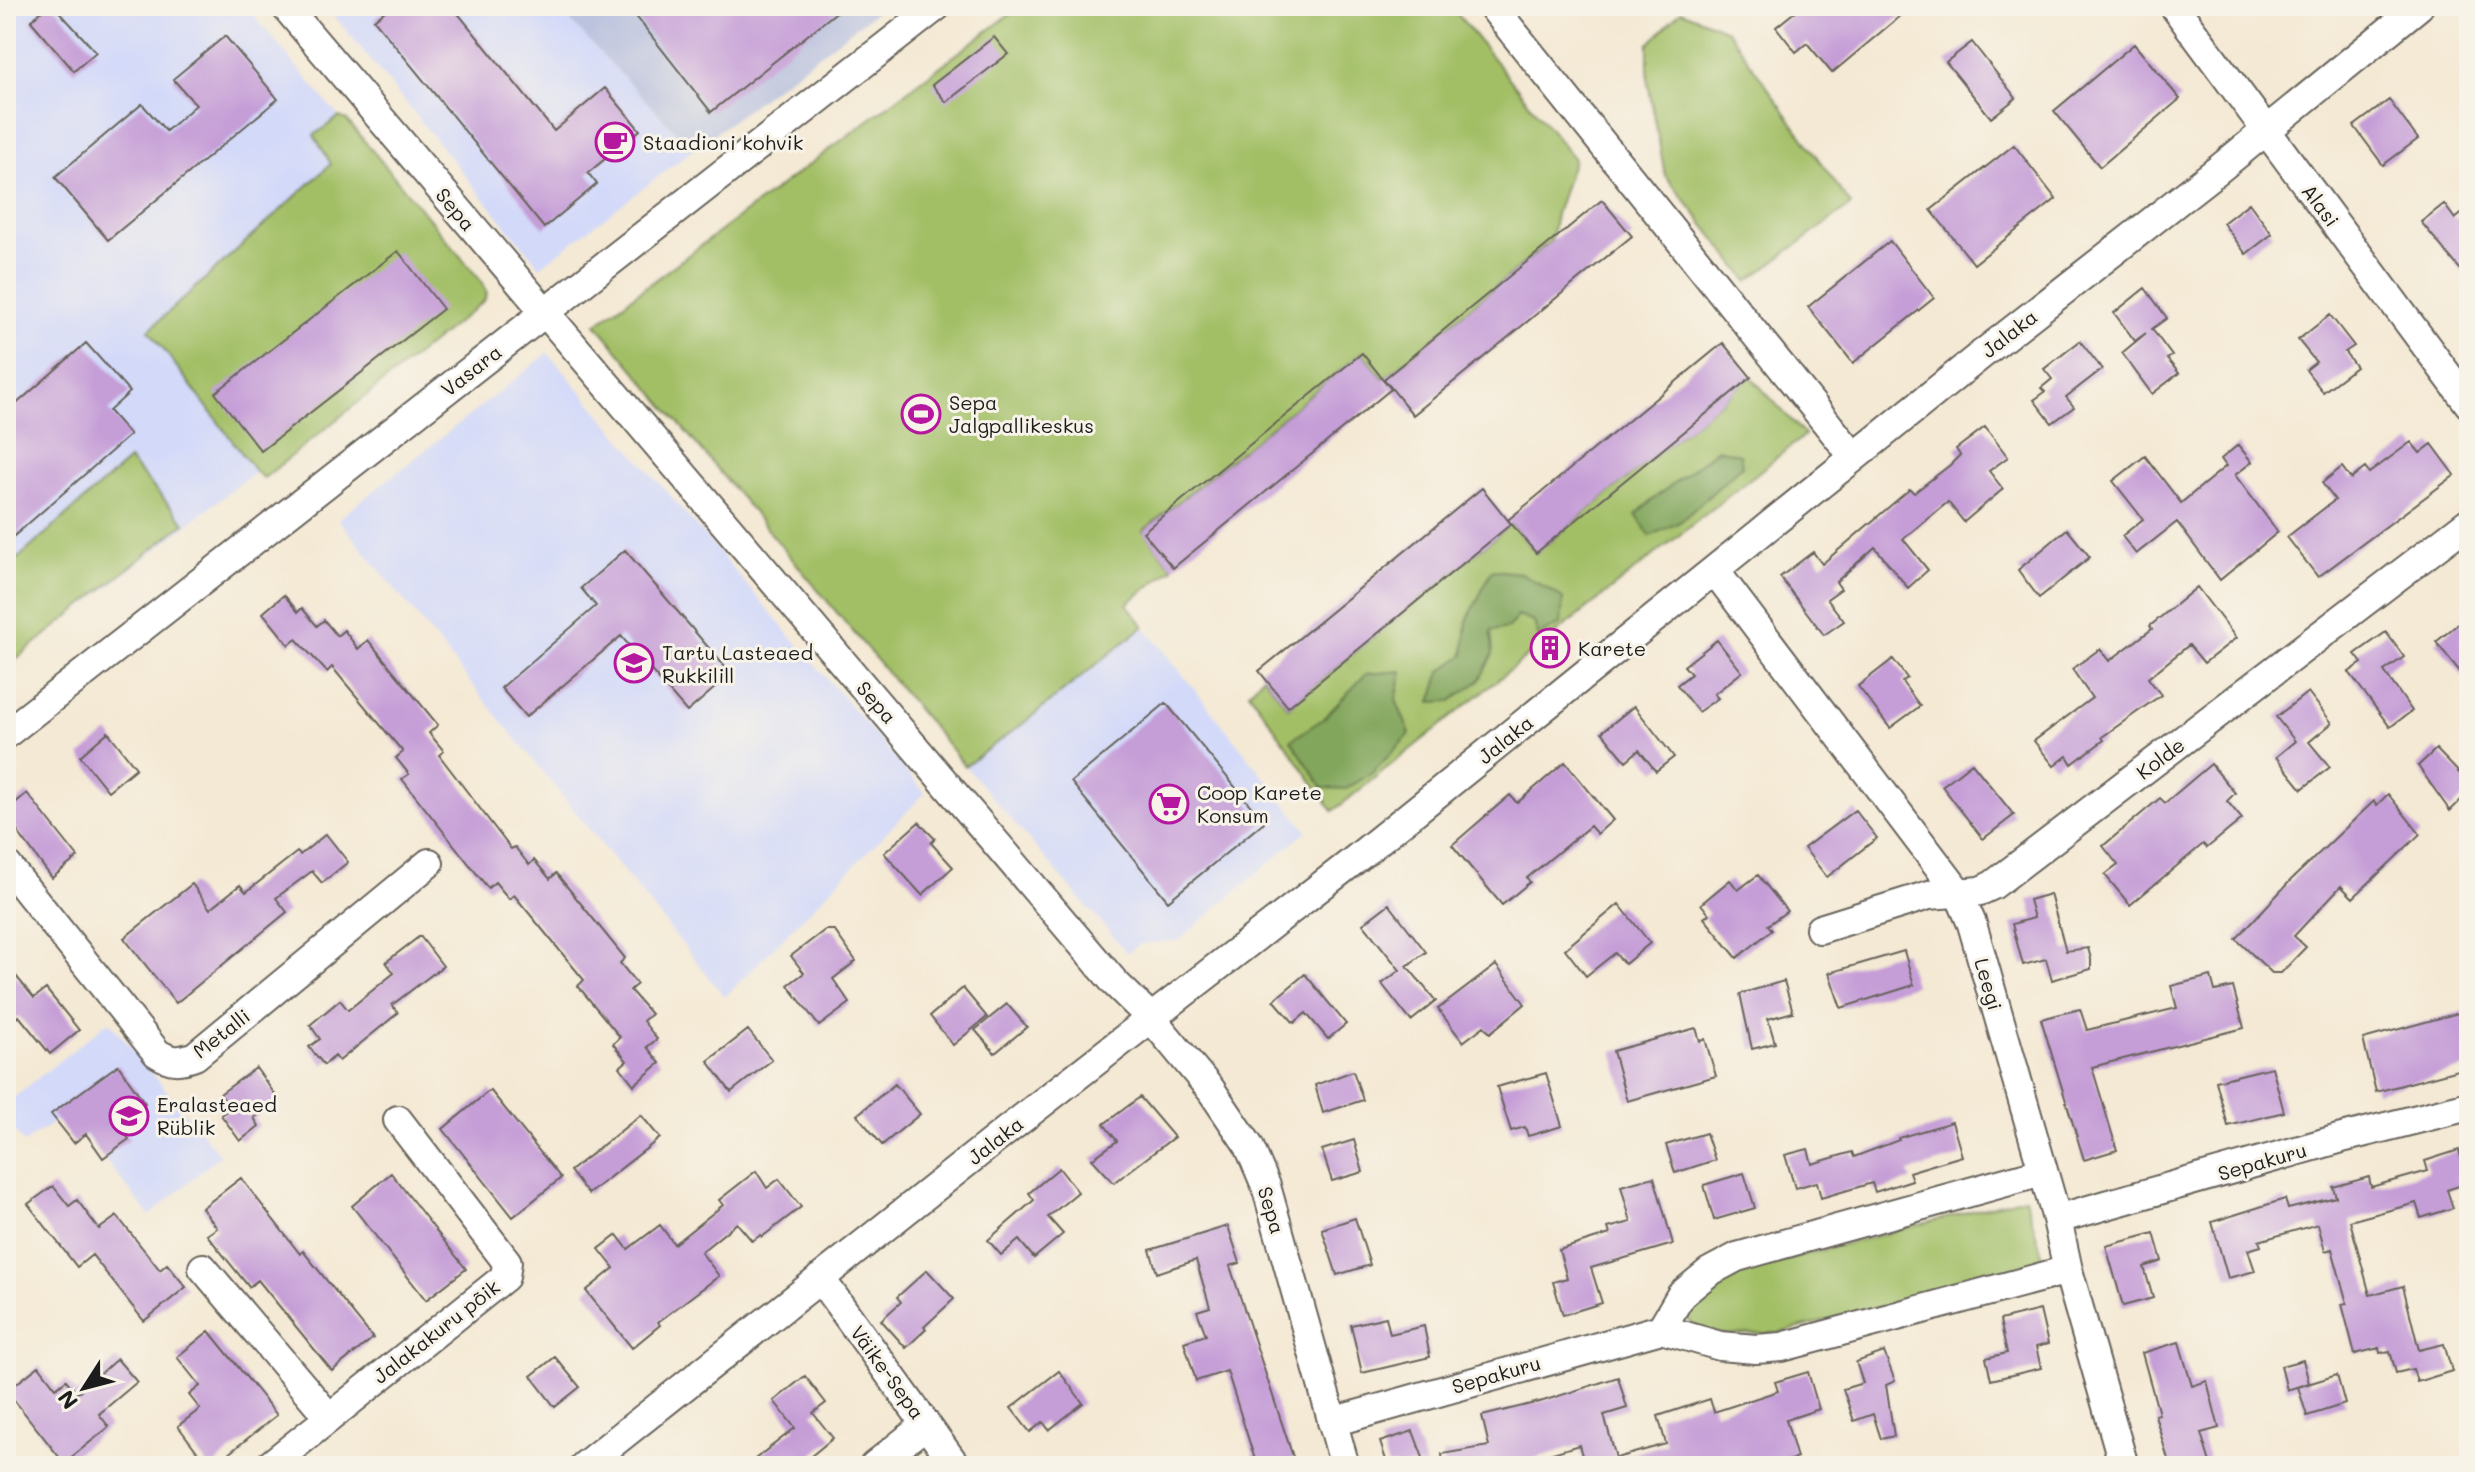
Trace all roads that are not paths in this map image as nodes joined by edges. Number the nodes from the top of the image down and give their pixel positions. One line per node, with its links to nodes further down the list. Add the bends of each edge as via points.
1 (285, 6): 7 (street, Sepa)
2 (937, 6): 7 (street, Vasara)
3 (1492, 6): 9 (street)
4 (2174, 6): 6 (street, Alasi)
5 (2419, 6): 6 (street, Jalaka)
6 (2266, 131): 8 (street, Alasi); 9 (street, Jalaka)
7 (544, 313): 12 (street, Vasara); 17 (street, Sepa, via 1122,991)
8 (2469, 404)
9 (1854, 457): 11 (street, Jalaka)
10 (2469, 522): 15 (street, Kolde, via 1993,885)
11 (1715, 571): 15 (street, Leegi); 17 (street, Jalaka)
12 (6, 734)
13 (429, 863): 14 (street, Metalli, via 195,1056 170,1061 157,1053)
14 (6, 864)
15 (1958, 892): 16 (street, Kolde, via 1929,895); 20 (street, Leegi, via 1972,924)
16 (1820, 929)
17 (1152, 1019): 24 (street, Jalaka); 27 (street, Sepa, via 1249,1146 1266,1186)
18 (2469, 1106): 21 (street, Sepakuru)
19 (398, 1120): 26 (street, Jalakakuru põik, via 507,1262 505,1277)
20 (2042, 1172): 21 (street, Leegi); 25 (street, via 1737,1257 1681,1295)
21 (2057, 1219): 23 (street, Leegi)
22 (203, 1268): 26 (street)
23 (2068, 1270): 25 (street, via 1782,1347 1720,1346); 34 (street, Leegi)
24 (820, 1278): 28 (street, Väike-Sepa); 30 (street, Jalaka)
25 (1661, 1329): 27 (street, Sepakuru)
26 (328, 1416): 29 (street, Jalakakuru põik)
27 (1332, 1422): 33 (street, Sepa)
28 (925, 1425): 31 (street); 32 (street, Väike-Sepa)
29 (269, 1466)
30 (584, 1466)
31 (874, 1466)
32 (956, 1466)
33 (1345, 1466)
34 (2124, 1466)

